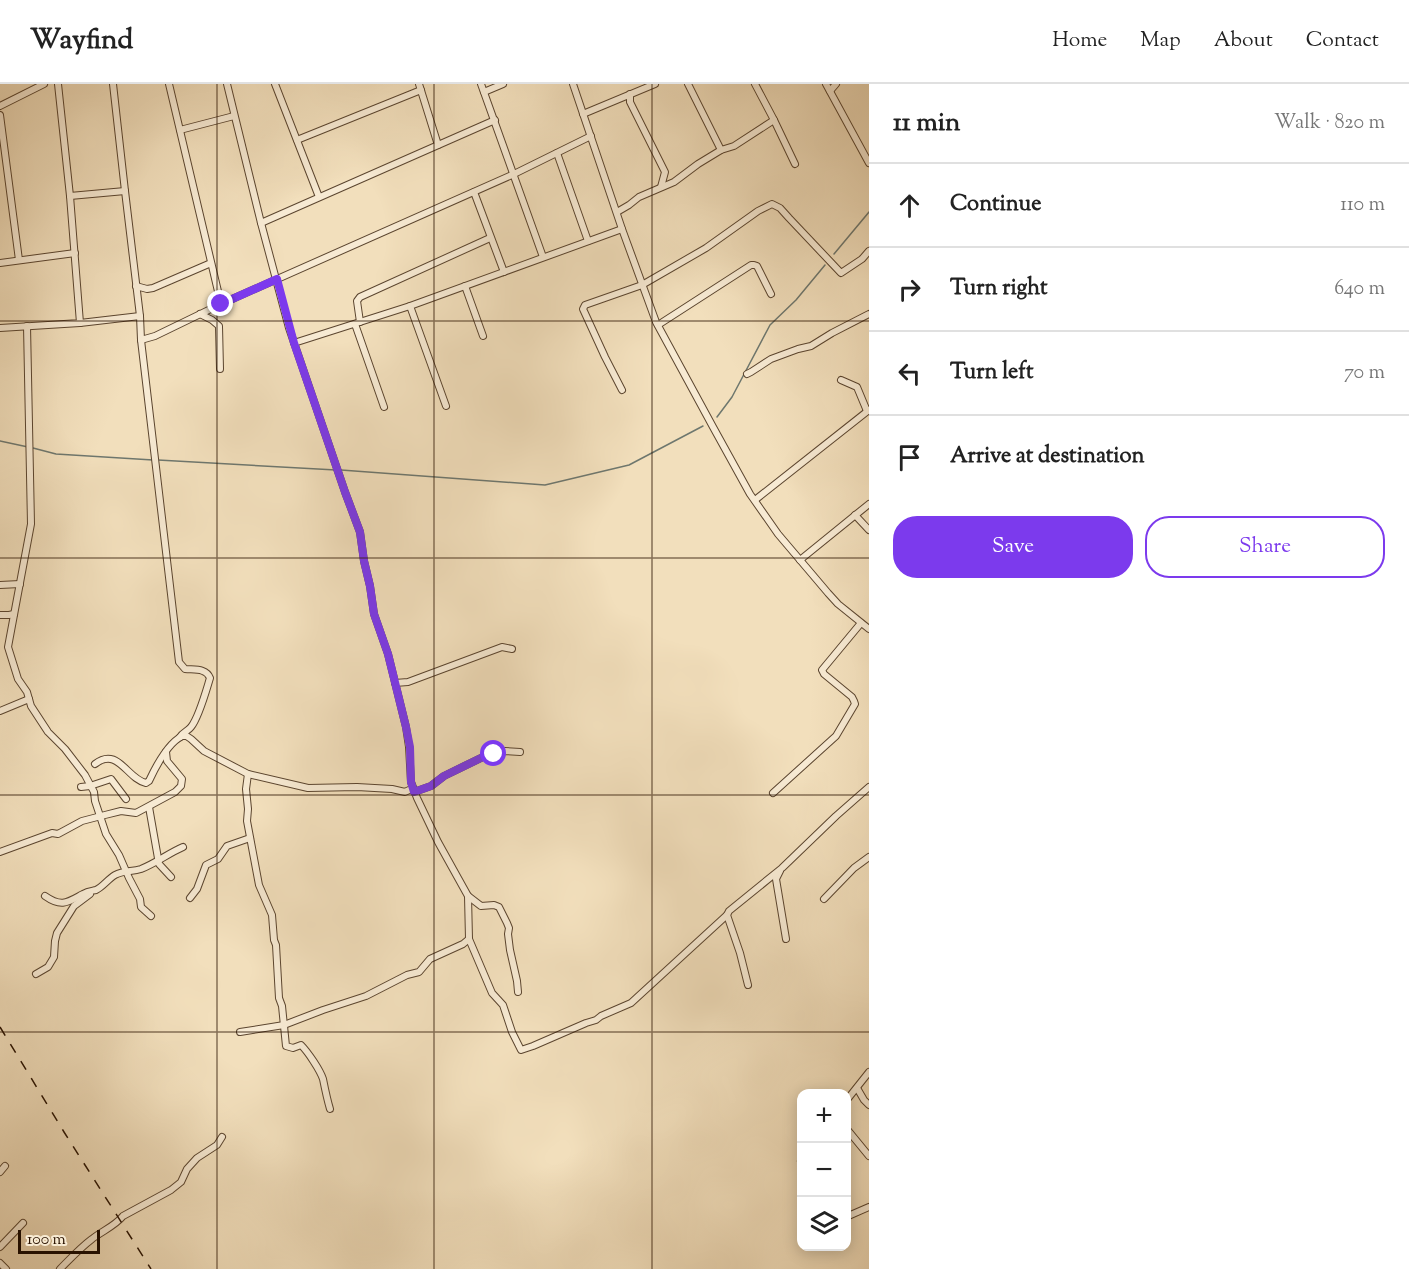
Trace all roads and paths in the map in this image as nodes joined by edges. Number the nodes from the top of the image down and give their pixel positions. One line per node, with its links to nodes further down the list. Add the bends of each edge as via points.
1 (44, 84): 21 (street)
2 (58, 84): 43 (street)
3 (113, 84): 41 (street)
4 (169, 84): 27 (street)
5 (227, 84): 24 (street)
6 (276, 84): 29 (street)
7 (481, 84): 17 (street)
8 (503, 84): 17 (street)
9 (573, 84): 22 (street)
10 (655, 84): 18 (street)
11 (688, 84): 31 (street)
12 (755, 84): 26 (street)
13 (826, 84): 16 (street)
14 (836, 84): 16 (street)
15 (420, 87): 29 (street); 30 (street)
16 (830, 91): 33 (street)
17 (484, 92): 25 (street)
18 (630, 94): 19 (street); 20 (street)
19 (621, 98): 20 (street); 22 (street)
20 (630, 102): 36 (street)
21 (0, 106)
22 (584, 114): 28 (street)
23 (0, 115): 35 (street)
24 (234, 116): 27 (street); 46 (street)
25 (495, 120): 30 (street); 38 (street)
26 (774, 120): 31 (street); 34 (street)
27 (180, 130): 55 (street)
28 (591, 136): 32 (street); 45 (street)
29 (297, 140): 44 (street)
30 (438, 145): 44 (street)
31 (721, 150): 39 (street)
32 (557, 153): 38 (street); 49 (street)
33 (869, 163)
34 (795, 164)
35 (8, 171): 37 (street); 53 (street)
36 (665, 171): 39 (street); 40 (street)
37 (0, 173)
38 (514, 174): 42 (street); 52 (street)
39 (680, 177): 40 (street)
40 (662, 187): 45 (street, via 639,196)
41 (125, 191): 43 (street); 59 (street)
42 (474, 192): 48 (street); 57 (street)
43 (70, 196): 51 (street)
44 (319, 197): 46 (street)
45 (616, 212): 47 (street)
46 (261, 223): 57 (street)
47 (622, 229): 49 (street); 58 (street)
48 (490, 238): 56 (street); 68 (street, via 360,297)
49 (588, 241): 52 (street)
50 (869, 251): 58 (street, via 841,273 780,208 771,204)
51 (75, 253): 53 (street); 67 (street)
52 (543, 257): 56 (street)
53 (19, 260): 54 (street)
54 (0, 263)
55 (211, 263): 59 (street, via 153,288); 62 (street)
56 (504, 272): 60 (street)
57 (277, 279): 62 (street); 74 (street)
58 (642, 285): 69 (street); 78 (street, via 583,307)
59 (136, 286): 66 (street)
60 (465, 286): 63 (street); 72 (street)
61 (771, 294): 69 (street, via 754,264)
62 (221, 304): 64 (street)
63 (410, 306): 68 (street); 79 (street)
64 (200, 314): 73 (street); 75 (street, via 219,326)
65 (869, 314): 76 (street, via 811,346 771,359)
66 (140, 316): 67 (street); 73 (street)
67 (80, 323): 70 (street)
68 (358, 323): 74 (street); 80 (street)
69 (658, 325): 82 (street)
70 (27, 326): 71 (street); 87 (street, via 31,524)
71 (0, 328)
72 (483, 336)
73 (141, 340): 97 (street, via 178,662 185,669 204,671 210,678 191,728)
74 (294, 343): 94 (street, via 360,532 374,614)
75 (220, 369)
76 (747, 374)
77 (842, 380): 81 (street, via 857,387)
78 (622, 390)
79 (446, 406)
80 (384, 407)
81 (868, 411): 82 (street)
82 (755, 500): 86 (street)
83 (869, 504): 84 (street)
84 (855, 515): 85 (street); 86 (street)
85 (869, 530)
86 (800, 560): 91 (street)
87 (20, 584): 88 (street); 89 (street)
88 (0, 585)
89 (14, 614): 90 (street); 95 (street, via 8,647)
90 (0, 615)
91 (861, 623): 92 (street); 106 (street, via 822,670 855,704 836,736)
92 (869, 629)
93 (512, 649): 94 (street, via 502,647 408,682)
94 (395, 683): 105 (street, via 408,733)
95 (29, 699): 96 (street); 102 (street, via 48,732)
96 (0, 711)
97 (180, 736): 98 (street); 101 (street)
98 (166, 752): 100 (street, via 146,783 117,760 105,759); 108 (street, via 167,761 182,779 181,786)
99 (520, 752): 105 (street, via 506,750 487,755 431,786)
100 (95, 764)
101 (248, 774): 105 (street, via 308,788); 110 (street)
102 (90, 786): 103 (street); 107 (street, via 111,779); 109 (street)
103 (81, 787)
104 (869, 787): 115 (street)
105 (414, 790): 120 (street)
106 (773, 794)
107 (126, 799)
108 (148, 807): 109 (street, via 136,813 121,811); 114 (street)
109 (100, 816): 112 (street); 116 (street)
110 (250, 838): 121 (street, via 227,846 218,860 206,865); 130 (street, via 259,885 272,915)
111 (183, 847): 114 (street)
112 (0, 852)
113 (869, 857): 122 (street)
114 (158, 860): 116 (street, via 133,872); 117 (street)
115 (782, 868): 123 (street); 126 (street, via 776,879)
116 (125, 871): 118 (street); 124 (street, via 141,907)
117 (171, 877)
118 (96, 890): 119 (street, via 63,903); 127 (street, via 74,906 57,933 54,957 48,967)
119 (45, 896)
120 (468, 896): 125 (street); 129 (street, via 481,906 501,909 509,925)
121 (190, 898)
122 (824, 899)
123 (727, 915): 125 (street, via 631,1003 521,1050); 128 (street)
124 (151, 916)
125 (469, 939): 130 (street, via 430,959 419,972)
126 (786, 939)
127 (36, 974)
128 (748, 985)
129 (518, 992)
130 (284, 1025): 131 (street); 136 (street, via 286,1046 301,1045 322,1077)
131 (240, 1032)
132 (869, 1072): 133 (street)
133 (857, 1088): 134 (street); 135 (street)
134 (851, 1095)
135 (869, 1105)
136 (330, 1109)
137 (851, 1134): 139 (street)
138 (222, 1137): 146 (street, via 197,1158 181,1182 123,1216 87,1242)
139 (869, 1156)
140 (869, 1207): 141 (street)
141 (851, 1215)
142 (23, 1223): 143 (street)
143 (0, 1247)
144 (0, 1263): 145 (street)
145 (6, 1269)
146 (60, 1269)

